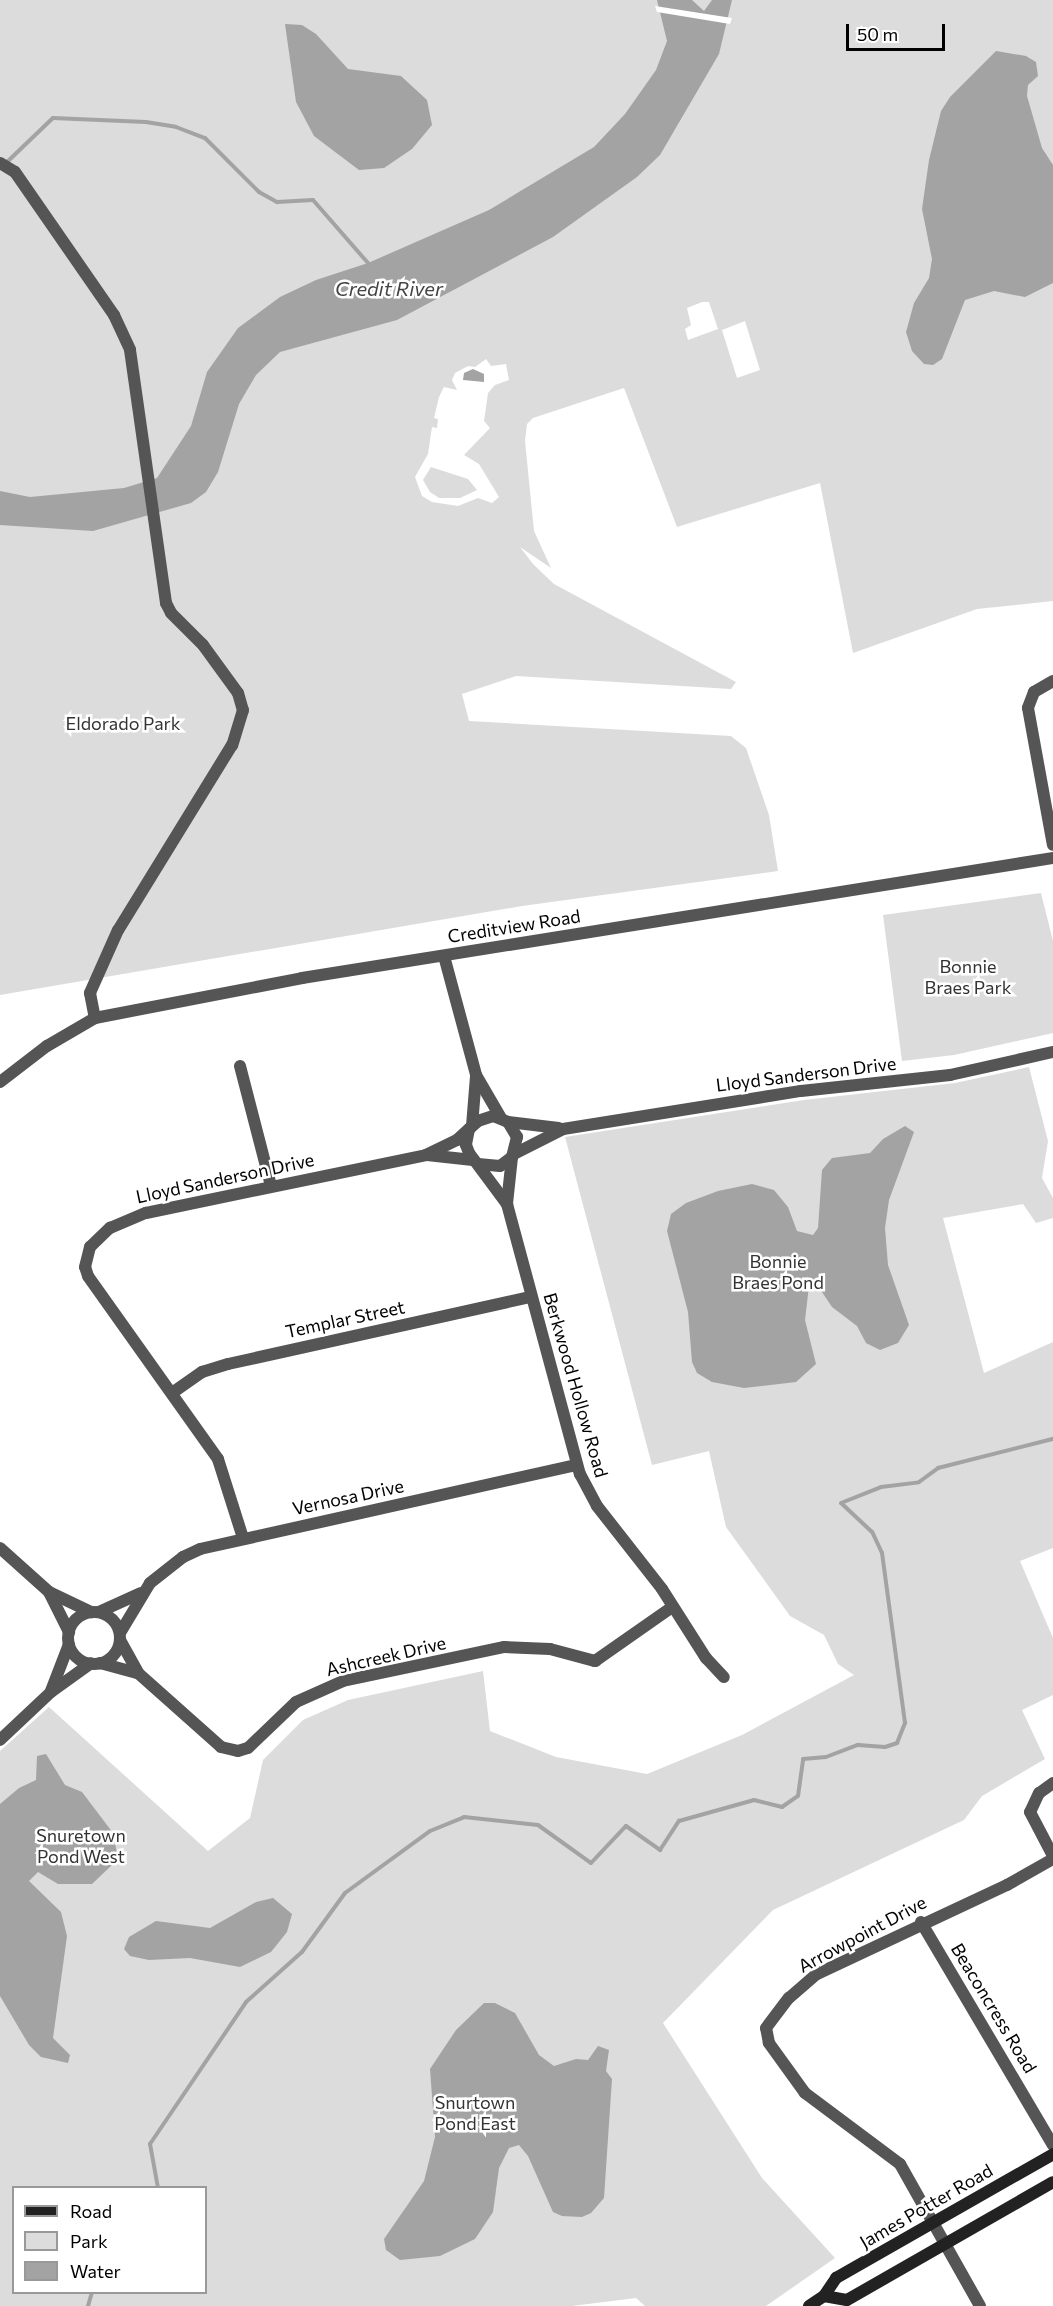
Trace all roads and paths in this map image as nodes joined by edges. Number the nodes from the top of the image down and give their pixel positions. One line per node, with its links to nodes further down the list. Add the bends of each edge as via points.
1 (0, 163): 6 (street, via 15,172 114,315 130,350 171,613 203,645 238,693 243,710 232,745 118,930 90,993)
2 (1053, 681): 3 (street, via 1035,692 1028,708)
3 (1053, 845)
4 (1053, 858): 5 (street, Creditview Road)
5 (444, 956): 6 (street, Creditview Road); 9 (street)
6 (95, 1018): 10 (street, Creditview Road, via 47,1046)
7 (1053, 1052): 13 (street, Lloyd Sanderson Drive, via 951,1074 801,1091)
8 (240, 1066): 17 (street)
9 (476, 1075): 11 (street); 12 (street)
10 (0, 1082)
11 (505, 1120): 12 (street, via 485,1117); 13 (street, Lloyd Sanderson Drive); 15 (street, via 517,1137)
12 (470, 1128): 14 (street, Lloyd Sanderson Drive, via 454,1142); 16 (street, via 466,1145)
13 (563, 1129): 15 (street, Lloyd Sanderson Drive)
14 (426, 1155): 16 (street, Lloyd Sanderson Drive); 17 (street, Lloyd Sanderson Drive)
15 (513, 1155): 16 (street, via 500,1166); 18 (street, Berkwood Hollow Road)
16 (476, 1162): 18 (street, Berkwood Hollow Road)
17 (271, 1186): 20 (street, Lloyd Sanderson Drive, via 130,1218 110,1228 90,1247 85,1267 88,1276)
18 (507, 1204): 19 (street, Berkwood Hollow Road)
19 (531, 1297): 20 (street, Templar Street, via 228,1364 202,1372); 21 (street, Berkwood Hollow Road)
20 (172, 1393): 22 (street, Lloyd Sanderson Drive, via 218,1460)
21 (577, 1465): 22 (street, Vernosa Drive); 26 (street, Berkwood Hollow Road, via 597,1506)
22 (243, 1538): 25 (street, Vernosa Drive, via 183,1557)
23 (0, 1548): 24 (street)
24 (49, 1592): 27 (street); 29 (street)
25 (141, 1593): 27 (street, Vernosa Drive); 28 (street, Vernosa Drive)
26 (672, 1607): 31 (street, Ashcreek Drive, via 595,1661 550,1648 504,1647 343,1682 296,1702 248,1748 238,1751 216,1743); 32 (street, Berkwood Hollow Road, via 706,1658)
27 (95, 1612): 28 (street, via 113,1619); 29 (street, via 77,1618)
28 (120, 1637): 30 (street, via 114,1655); 31 (street, Ashcreek Drive)
29 (69, 1638): 30 (street, via 77,1657); 33 (street)
30 (95, 1663): 31 (street, Ashcreek Drive); 33 (street)
31 (138, 1674)
32 (724, 1677)
33 (51, 1692): 34 (street)
34 (0, 1740)
35 (1053, 1783): 36 (street, via 1039,1792 1030,1812)
36 (1053, 1858): 37 (street, Arrowpoint Drive, via 1007,1885)
37 (921, 1922): 38 (street, Beaconcress Road); 41 (street, Arrowpoint Drive, via 810,1978 776,2013 766,2036 805,2093 900,2164)
38 (1053, 2145)
39 (1053, 2154): 41 (main road, James Potter Road)
40 (1053, 2182): 42 (main road)
41 (934, 2222): 42 (street, Arrowpoint Drive); 43 (main road, James Potter Road, via 836,2278)
42 (946, 2243): 43 (main road, via 847,2300); 45 (street, Arrowpoint Drive)
43 (824, 2296): 44 (main road, James Potter Road)
44 (809, 2306)
45 (980, 2306)

